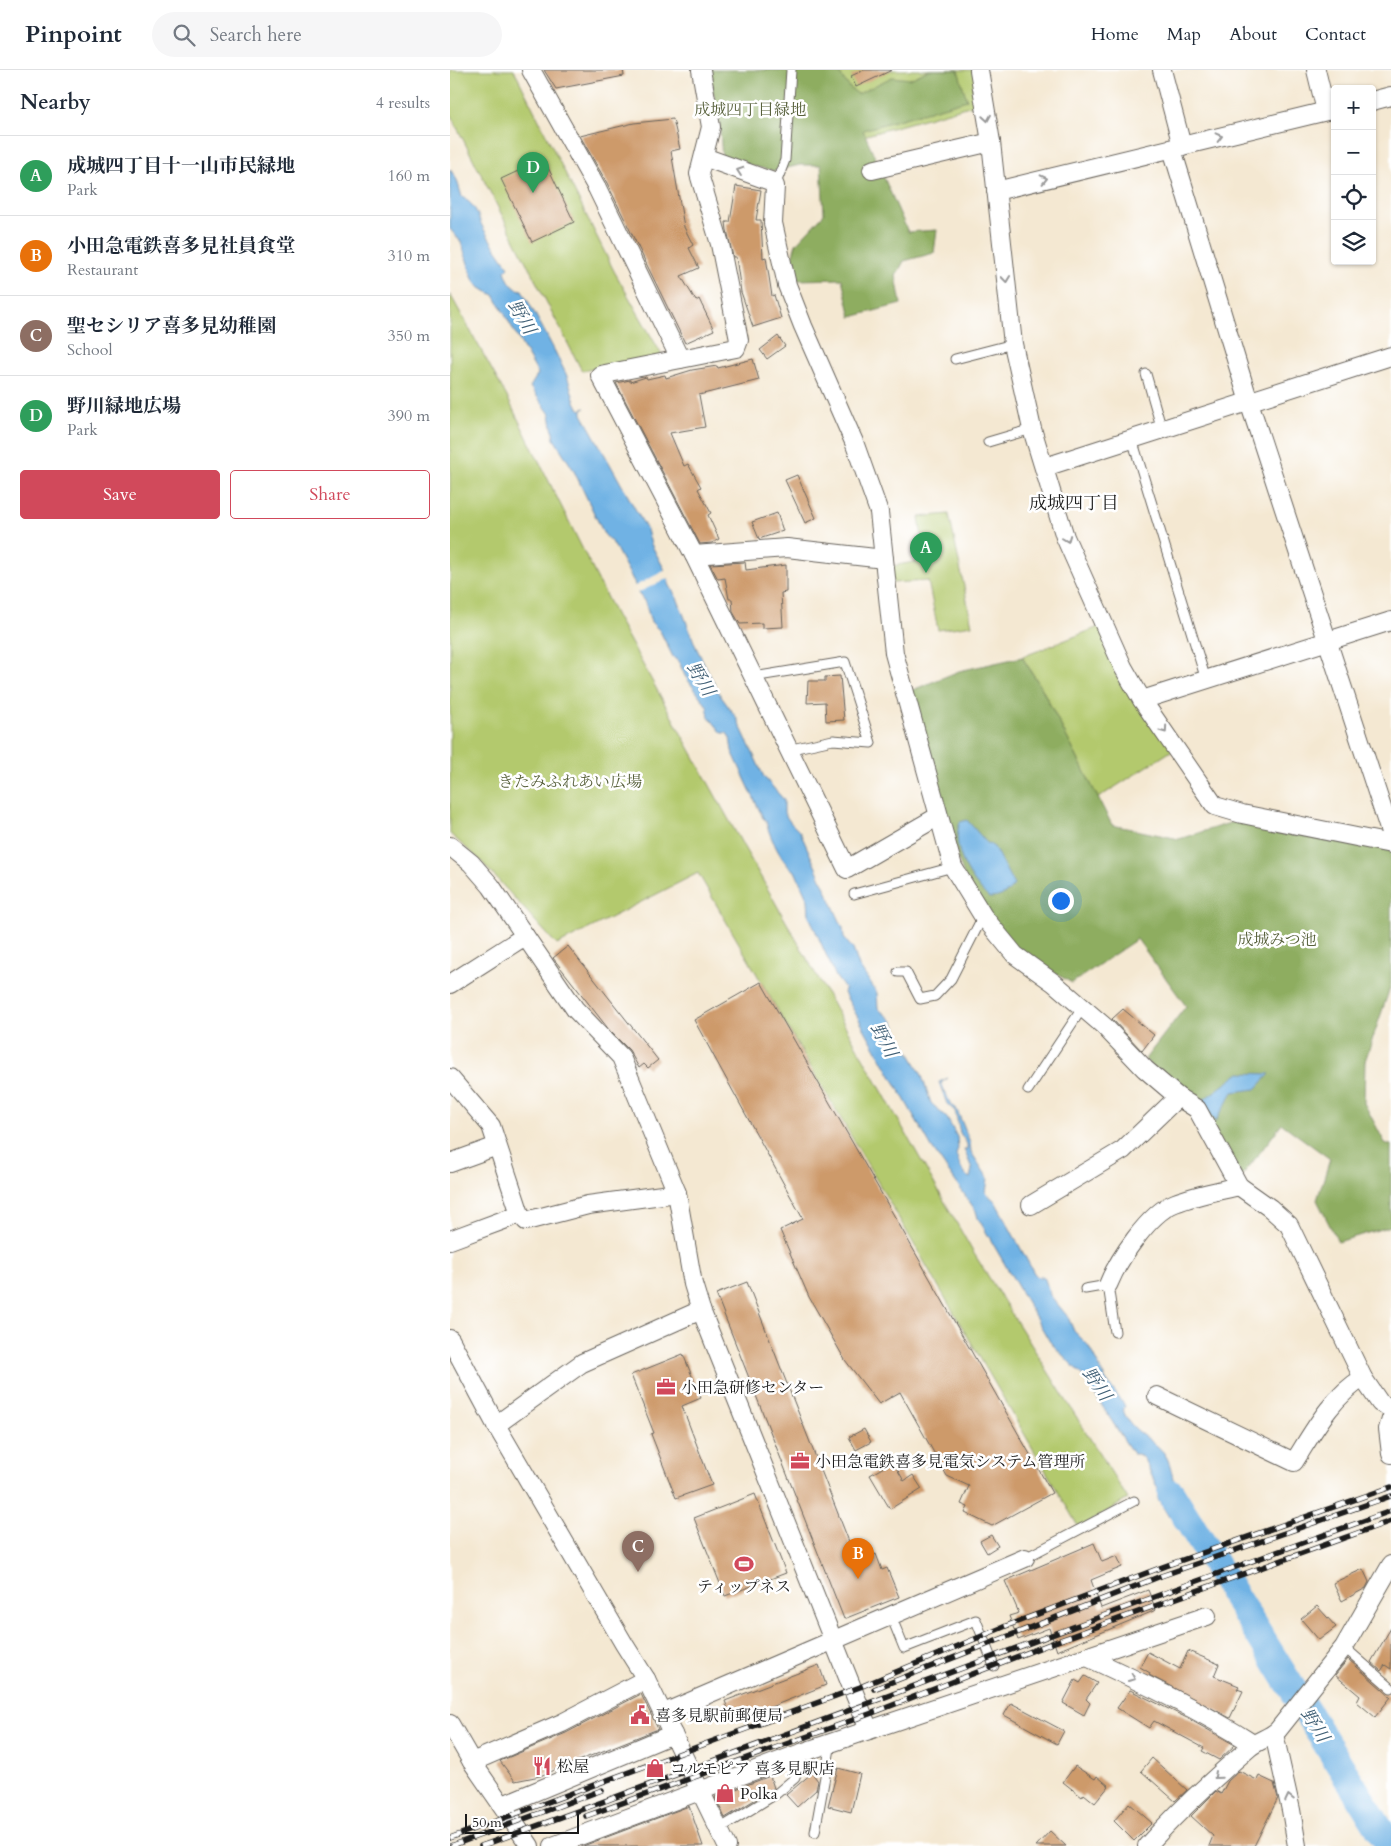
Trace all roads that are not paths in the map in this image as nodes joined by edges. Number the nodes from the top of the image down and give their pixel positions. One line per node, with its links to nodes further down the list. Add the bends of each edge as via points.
1 (531, 70): 18 (street, via 597,188)
2 (701, 70): 12 (street, via 711,127)
3 (791, 70): 14 (lane, via 785,160)
4 (979, 70): 10 (street, one-way to 10)
5 (1162, 70): 11 (street)
6 (1316, 70): 9 (street)
7 (1391, 96): 8 (street)
8 (1376, 99)
9 (1330, 110): 11 (street, one-way to 9)
10 (991, 142): 13 (street); 15 (street)
11 (1177, 148): 15 (street, one-way to 11); 21 (street)
12 (704, 157): 14 (street, one-way to 12, via 774,182); 18 (street, via 699,174 720,244 739,340 736,348)
13 (872, 170)
14 (775, 186): 28 (street, via 773,224 788,285 802,326 854,442 879,512)
15 (996, 191): 16 (street, one-way to 16)
16 (1013, 344): 19 (lane); 22 (street)
17 (1391, 356): 21 (street)
18 (680, 359): 27 (street, via 600,375)
19 (955, 359)
20 (1146, 374): 23 (lane)
21 (1249, 402): 23 (street); 30 (street)
22 (1032, 429): 25 (lane); 26 (street)
23 (1162, 430): 24 (street)
24 (1132, 439): 26 (street); 32 (lane)
25 (988, 442)
26 (1045, 468): 33 (street, one-way to 33, via 1065,537 1123,667)
27 (694, 555): 28 (street, via 788,548); 31 (street)
28 (884, 559): 35 (street, via 894,653)
29 (1391, 621): 30 (street)
30 (1328, 641): 32 (street); 36 (street)
31 (753, 677): 34 (street); 34 (lane, via 845,662 871,743 834,740)
32 (1206, 680): 33 (street)
33 (1142, 700): 37 (street, one-way to 37, via 1216,806)
34 (787, 750): 35 (street, via 847,869)
35 (937, 816): 39 (street)
36 (1391, 835)
37 (1391, 844)
38 (450, 846): 42 (street, via 486,880)
39 (953, 867): 40 (lane); 41 (street)
40 (854, 894)
41 (983, 916): 43 (lane, via 951,979 935,996 920,999 906,972); 45 (street, via 1015,956)
42 (525, 936): 44 (street); 52 (street, via 575,1009 622,1057)
43 (898, 972)
44 (450, 984)
45 (1083, 1008): 47 (lane); 48 (street)
46 (454, 1082): 49 (street, via 491,1126)
47 (1028, 1090)
48 (1178, 1097): 51 (street, via 1196,1109); 53 (street, via 1123,1150)
49 (497, 1146): 50 (street); 54 (street)
50 (450, 1163)
51 (1239, 1186): 56 (street, via 1174,1203 1145,1227 1116,1266); 61 (street, via 1289,1226)
52 (677, 1193): 54 (street, via 588,1205 526,1221); 58 (street)
53 (1031, 1205)
54 (520, 1214): 55 (street)
55 (450, 1240)
56 (1108, 1285): 57 (lane); 59 (lane)
57 (1085, 1289)
58 (701, 1310): 65 (street, via 582,1363); 72 (street)
59 (1115, 1332)
60 (450, 1339): 65 (street)
61 (1362, 1378): 62 (street, via 1348,1386 1323,1416 1294,1462); 63 (street, via 1380,1403)
62 (1157, 1396)
63 (1391, 1408)
64 (1391, 1418): 66 (street, via 1388,1428)
65 (496, 1425): 76 (street)
66 (1391, 1454)
67 (1134, 1501): 68 (lane)
68 (1025, 1558): 70 (street)
69 (1391, 1565): 73 (street)
70 (891, 1616): 72 (street); 75 (lane, via 904,1648 976,1620)
71 (1207, 1616): 74 (street)
72 (833, 1641): 78 (street); 80 (street)
73 (1344, 1647): 77 (lane); 81 (street)
74 (1088, 1657): 80 (street); 84 (street, one-way to 84, via 1172,1696)
75 (994, 1666)
76 (646, 1679): 78 (street); 87 (street, via 562,1723)
77 (1391, 1688)
78 (664, 1713): 82 (street)
79 (450, 1724): 85 (street)
80 (869, 1730): 83 (street)
81 (1276, 1732): 84 (street); 96 (street, one-way to 81)
82 (673, 1734): 88 (street); 89 (street)
83 (831, 1743): 86 (street); 91 (lane)
84 (1253, 1744): 95 (street, one-way to 95, via 1182,1807)
85 (456, 1750): 87 (street)
86 (801, 1753): 88 (street); 90 (lane, via 795,1778 776,1794)
87 (472, 1762): 89 (street)
88 (700, 1791): 90 (street); 93 (street)
89 (502, 1805): 92 (street)
90 (719, 1829): 94 (street)
91 (815, 1832)
92 (530, 1846)
93 (553, 1846)
94 (727, 1846)
95 (1147, 1846)
96 (1297, 1846)

